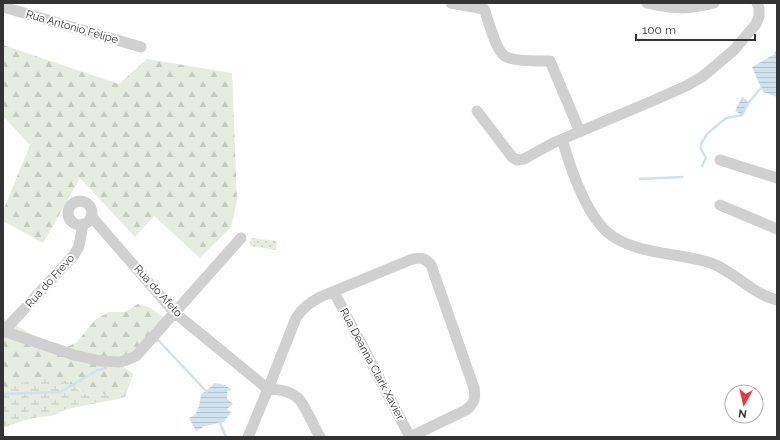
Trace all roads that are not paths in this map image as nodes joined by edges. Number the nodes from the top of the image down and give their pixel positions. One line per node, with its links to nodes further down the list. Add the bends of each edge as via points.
1 (451, 3): 8 (street, via 484,8 499,50 507,57 550,61)
2 (647, 3): 3 (street, via 683,9)
3 (714, 3)
4 (757, 3): 8 (street, via 759,17 756,24 734,50 702,77)
5 (3, 7): 6 (street, Rua Antonio Felipe)
6 (141, 47)
7 (477, 111): 9 (street, via 517,160 524,159)
8 (580, 132): 9 (street)
9 (562, 139): 17 (street, via 578,185 598,222 607,232 636,247 697,259 722,268 749,287)
10 (720, 160): 11 (street)
11 (777, 178)
12 (720, 205): 14 (street)
13 (87, 220): 18 (street, Rua do Afeto); 19 (street, Rua do Frevo, via 74,255)
14 (777, 229)
15 (241, 238): 18 (street)
16 (334, 292): 20 (street, via 301,310); 23 (street, Rua Deanna Clark Xavier); 23 (street, via 410,260 420,258 431,265 475,396 471,406 466,410)
17 (776, 297)
18 (175, 312): 19 (street, via 136,356 110,363); 20 (street, Rua do Afeto)
19 (4, 331)
20 (268, 389): 21 (street); 22 (street, via 285,391 299,399)
21 (248, 437)
22 (320, 437)
23 (410, 437)

